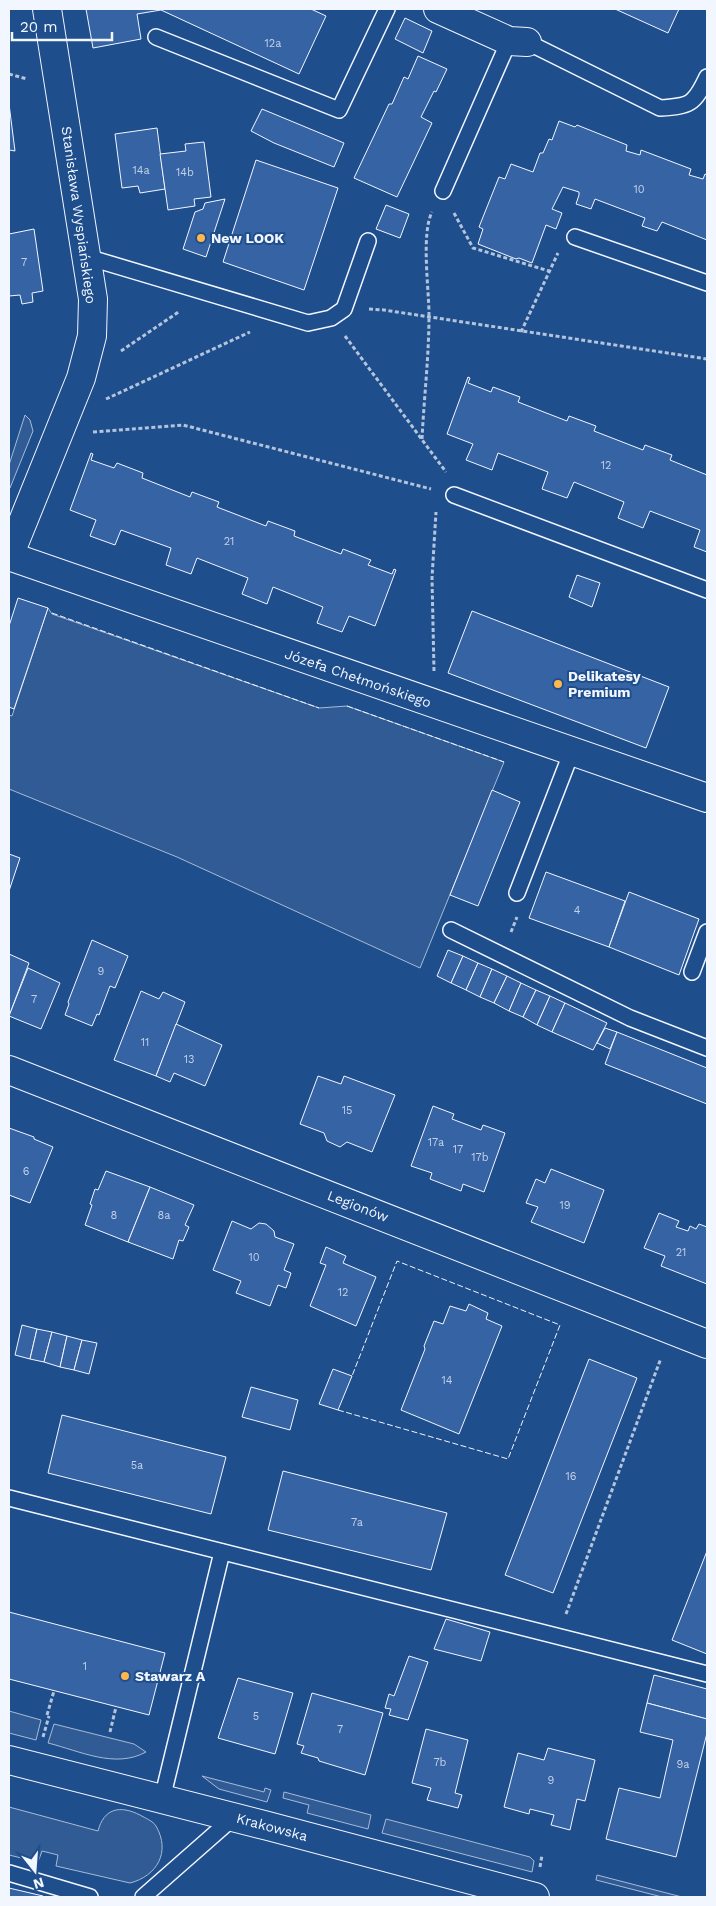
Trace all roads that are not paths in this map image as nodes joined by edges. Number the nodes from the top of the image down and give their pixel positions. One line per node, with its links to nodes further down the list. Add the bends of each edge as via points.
1 (47, 9): 10 (street, Stanisława Wyspiańskiego)
2 (387, 9): 4 (lane, via 340,110)
3 (438, 9): 5 (street)
4 (156, 37)
5 (518, 41): 6 (lane, via 660,108 682,107 698,96); 7 (lane)
6 (707, 77)
7 (443, 191)
8 (575, 237): 11 (lane)
9 (368, 241): 10 (lane, via 344,309 331,318 308,323)
10 (87, 257): 13 (street, Stanisława Wyspiańskiego, via 93,299 92,336 81,378)
11 (707, 283)
12 (448, 493): 14 (lane)
13 (9, 557): 15 (street, Józefa Chełmońskiego)
14 (707, 590)
15 (572, 751): 16 (street, Józefa Chełmońskiego); 17 (lane)
16 (706, 794)
17 (517, 893)
18 (451, 930): 21 (lane, via 630,1018)
19 (707, 932): 20 (lane)
20 (692, 972)
21 (707, 1048)
22 (9, 1070): 23 (street, Legionów)
23 (707, 1344)
24 (9, 1498): 25 (lane)
25 (222, 1552): 26 (lane); 28 (lane)
26 (707, 1674)
27 (9, 1760): 28 (street, Krakowska)
28 (162, 1799): 29 (street, Krakowska)
29 (234, 1817): 32 (lane); 33 (street, Krakowska)
30 (9, 1873): 31 (lane)
31 (83, 1897)
32 (143, 1897)
33 (535, 1897)

